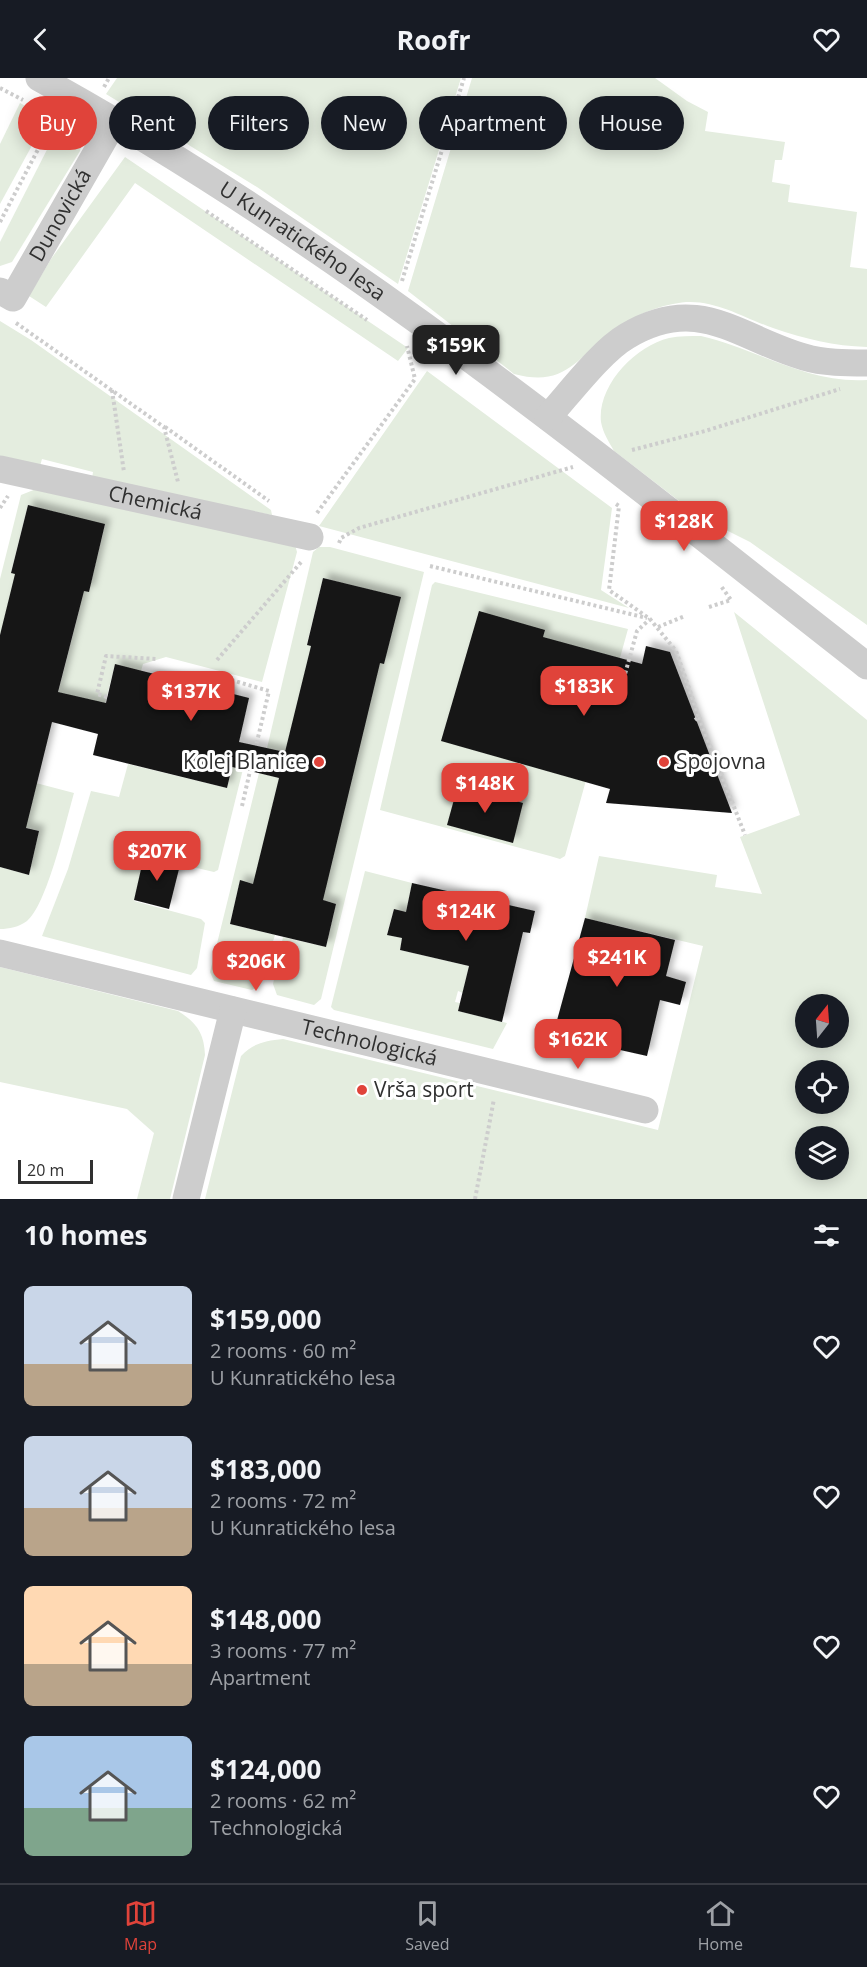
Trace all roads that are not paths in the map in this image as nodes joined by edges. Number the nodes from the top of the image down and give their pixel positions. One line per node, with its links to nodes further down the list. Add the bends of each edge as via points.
1 (39, 78): 2 (street, U Kunratického lesa)
2 (109, 117)
3 (109, 130): 5 (street, Dunovická, via 12,298)
4 (164, 150): 7 (street, U Kunratického lesa, via 392,300)
5 (0, 291)
6 (867, 363): 7 (street, via 805,358 736,327 684,317 627,336)
7 (548, 417): 10 (street, U Kunratického lesa, via 590,466)
8 (0, 469): 9 (street, Chemická, via 275,530)
9 (307, 548)
10 (861, 658)
11 (0, 953): 12 (street, Technologická)
12 (233, 1010): 13 (street, Technologická); 14 (street)
13 (645, 1110)
14 (186, 1199)

